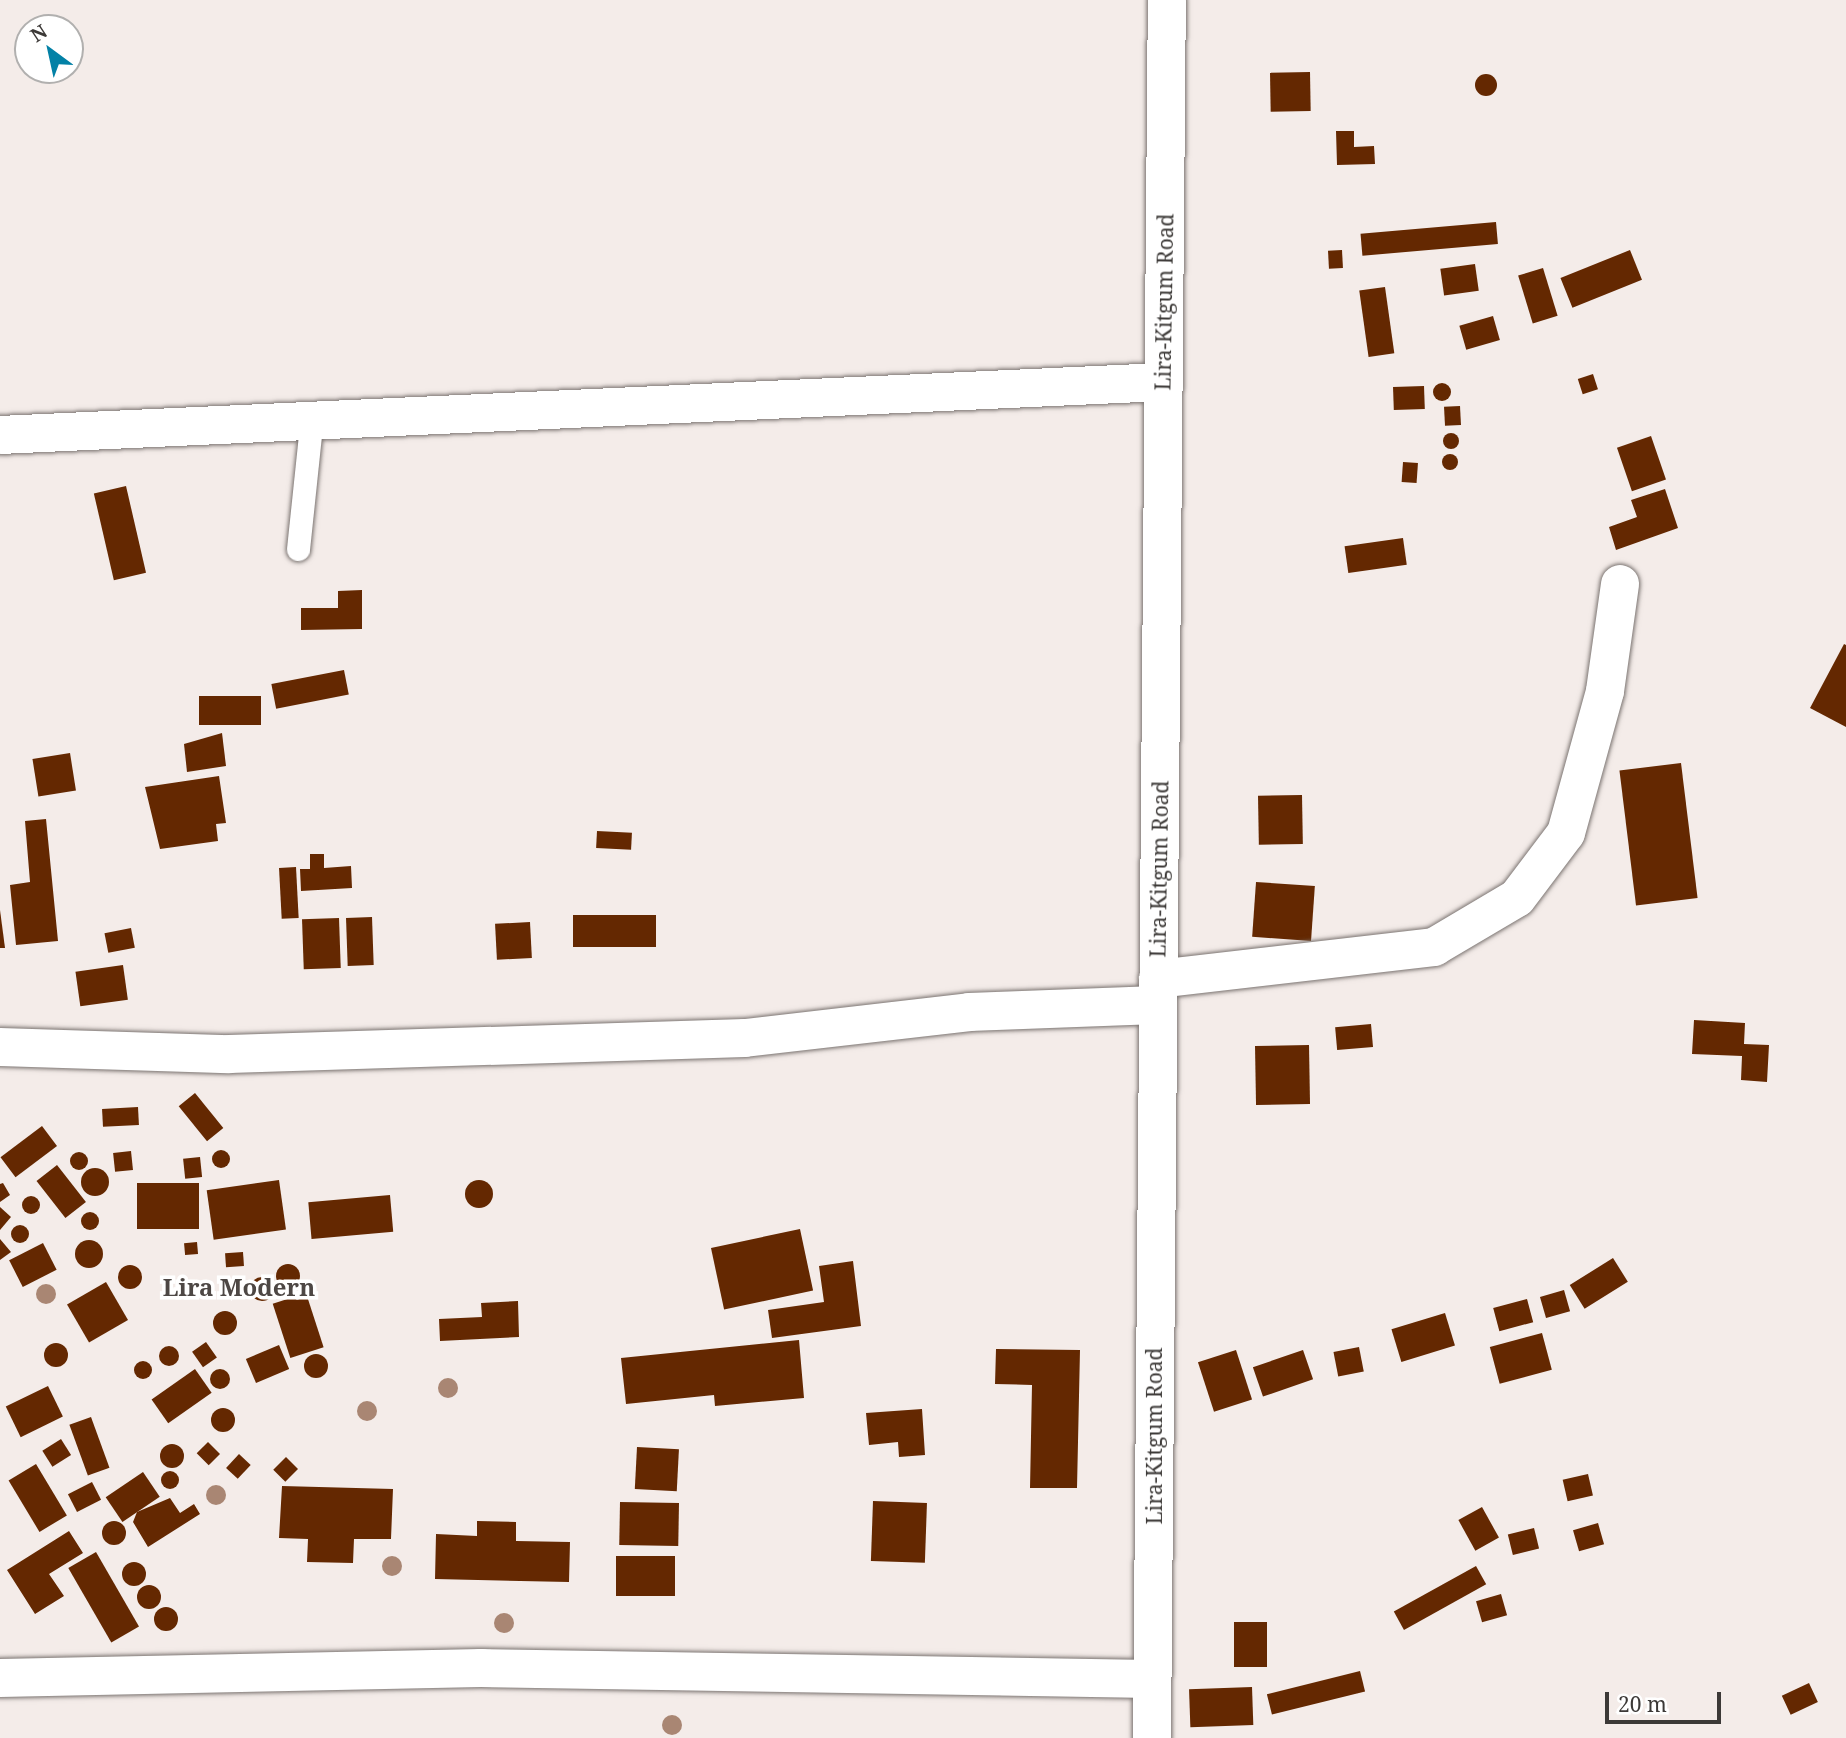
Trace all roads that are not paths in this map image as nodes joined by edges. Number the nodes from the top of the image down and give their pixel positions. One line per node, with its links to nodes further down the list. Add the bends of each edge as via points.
1 (1167, 0): 2 (street, Lira-Kitgum Road)
2 (1164, 382): 3 (street); 7 (street, Lira-Kitgum Road)
3 (311, 425): 4 (street); 5 (lane)
4 (0, 435)
5 (298, 549)
6 (1620, 584): 7 (street, via 1602,704 1566,834 1517,898 1434,947)
7 (1158, 992): 8 (street, via 745,1038 229,1054); 10 (street, Lira-Kitgum Road)
8 (0, 1047)
9 (0, 1678): 10 (street, via 481,1668)
10 (1152, 1679): 11 (street, Lira-Kitgum Road)
11 (1152, 1738)

